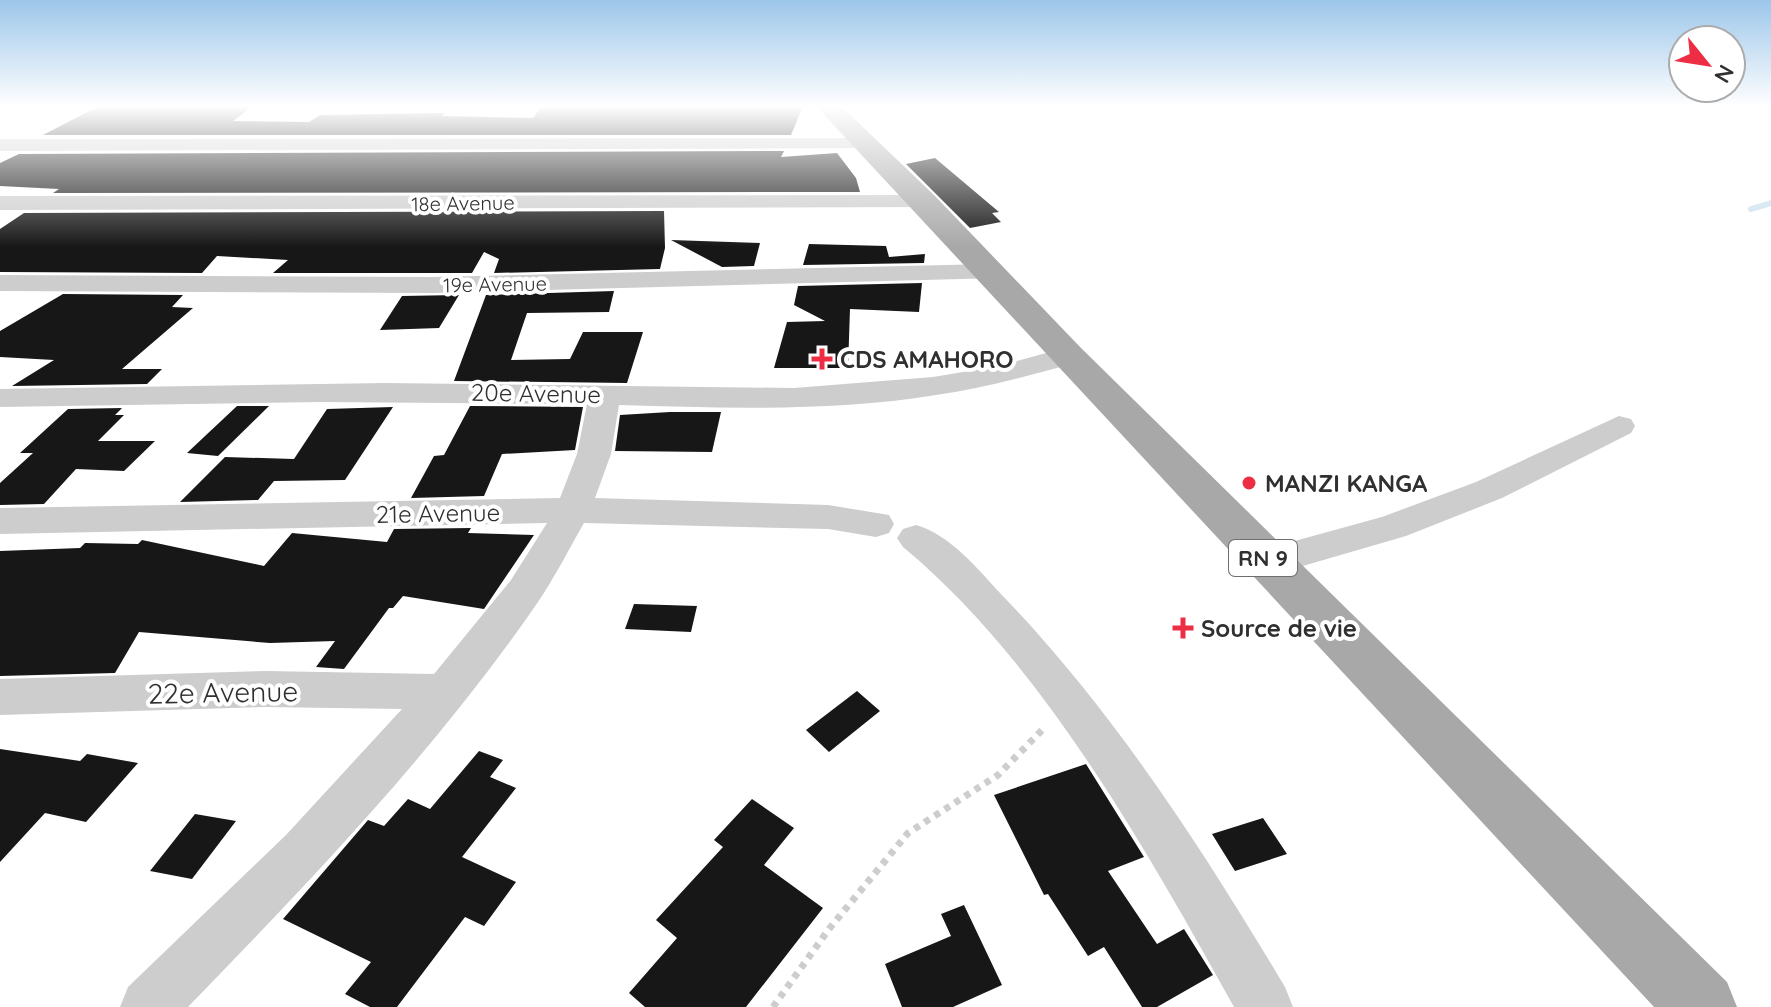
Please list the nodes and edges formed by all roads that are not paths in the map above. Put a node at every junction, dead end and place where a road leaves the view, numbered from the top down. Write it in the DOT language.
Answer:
graph roads {
  1 [pos="877,153"];
  2 [pos="925,202"];
  3 [pos="0,203"];
  4 [pos="990,272"];
  5 [pos="0,283"];
  6 [pos="1068,356"];
  7 [pos="605,394"];
  8 [pos="0,398"];
  9 [pos="1619,426"];
  10 [pos="573,510"];
  11 [pos="0,521"];
  12 [pos="1268,562"];
  13 [pos="445,692"];
  14 [pos="0,697"];
  15 [pos="148,1007"];
  16 [pos="1265,1007"];
  17 [pos="1702,1007"];
  1 -- 2 [label="main road, RN 9"];
  2 -- 3 [label="street, 18e Avenue"];
  2 -- 4 [label="main road, RN 9"];
  4 -- 5 [label="street, 19e Avenue"];
  4 -- 6 [label="main road, RN 9"];
  6 -- 7 [label="street, 20e Avenue"];
  6 -- 12 [label="main road, RN 9"];
  7 -- 8 [label="street, 20e Avenue"];
  7 -- 10 [label="street"];
  9 -- 12 [label="street"];
  10 -- 11 [label="street, 21e Avenue"];
  10 -- 13 [label="street"];
  10 -- 16 [label="street, 21e Avenue"];
  12 -- 17 [label="main road, RN 9"];
  13 -- 14 [label="street, 22e Avenue"];
  13 -- 15 [label="street"];
}
